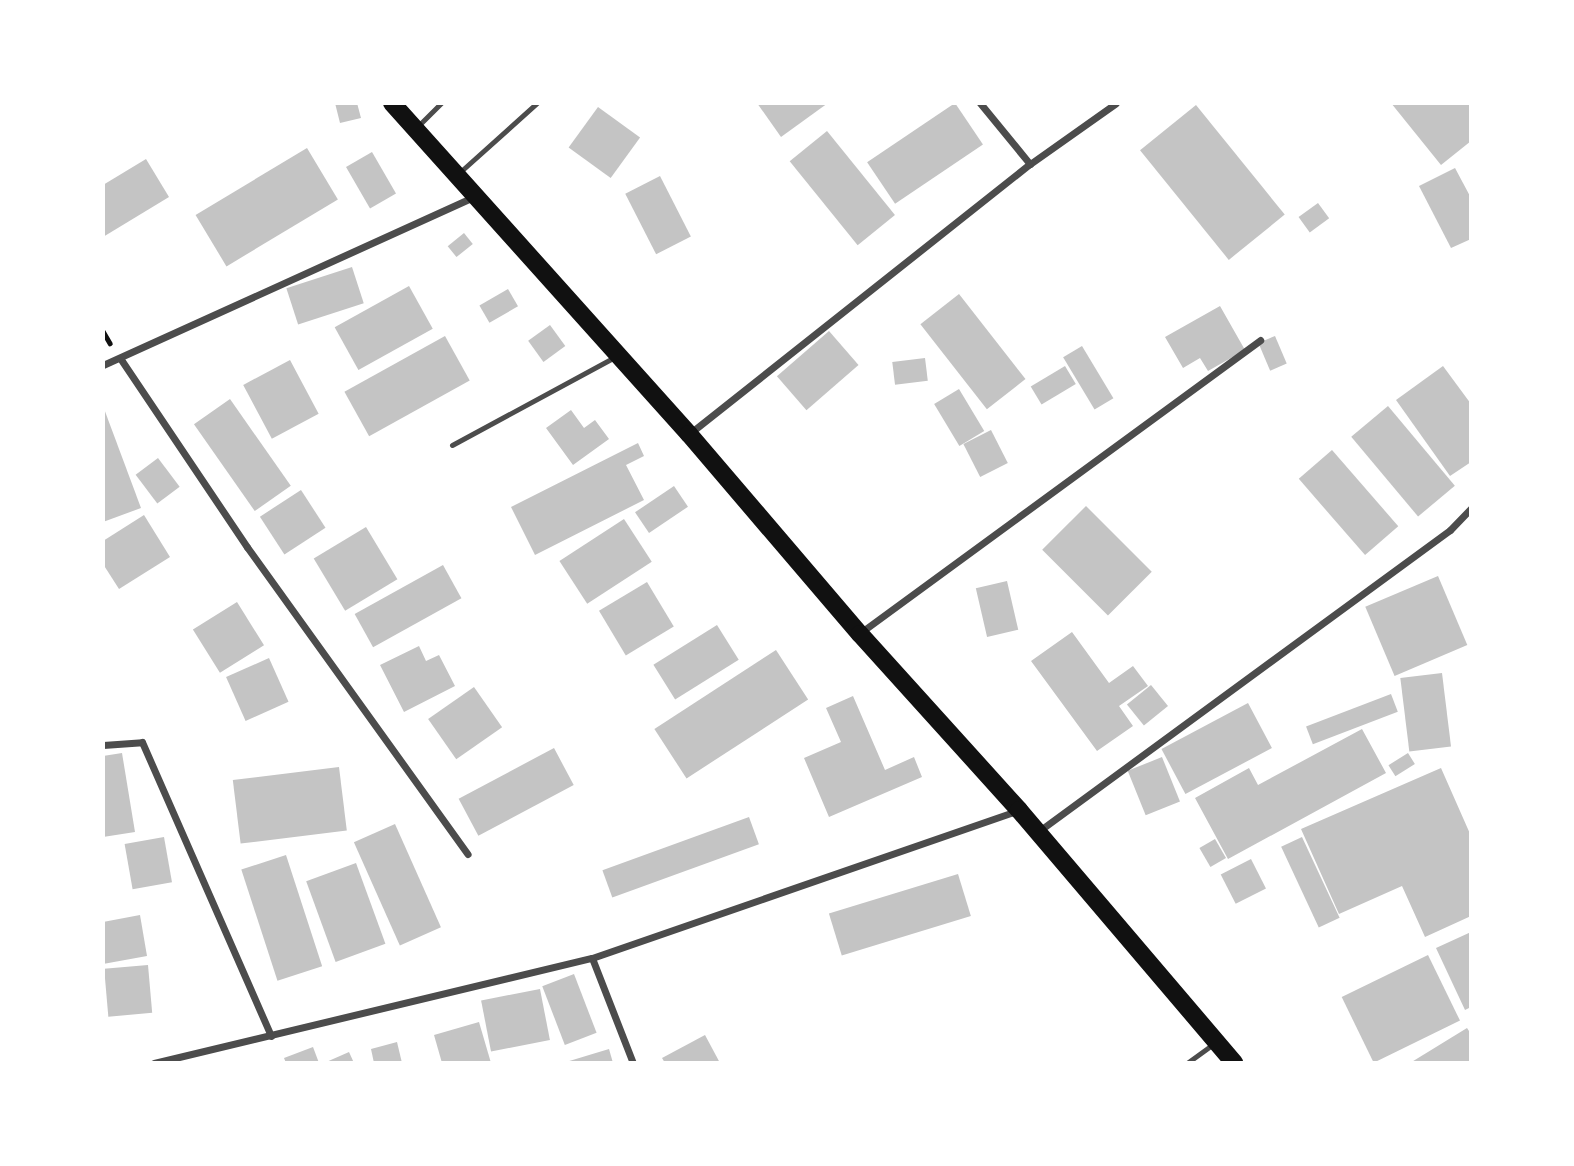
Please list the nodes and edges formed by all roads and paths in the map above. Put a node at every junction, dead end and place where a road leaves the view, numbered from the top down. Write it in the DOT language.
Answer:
graph roads {
  1 [pos="392,103"];
  2 [pos="441,103"];
  3 [pos="537,103"];
  4 [pos="979,103"];
  5 [pos="1116,103"];
  6 [pos="415,130"];
  7 [pos="1030,164"];
  8 [pos="456,177"];
  9 [pos="473,197"];
  10 [pos="1261,340"];
  11 [pos="618,356"];
  12 [pos="120,358"];
  13 [pos="103,365"];
  14 [pos="689,434"];
  15 [pos="452,445"];
  16 [pos="1471,508"];
  17 [pos="860,634"];
  18 [pos="103,745"];
  19 [pos="1020,810"];
  20 [pos="1038,831"];
  21 [pos="468,854"];
  22 [pos="592,958"];
  23 [pos="271,1036"];
  24 [pos="1216,1042"];
  25 [pos="154,1063"];
  26 [pos="633,1063"];
  27 [pos="1187,1063"];
  28 [pos="1234,1063"];
  1 -- 6 [label="main road"];
  2 -- 6 [label="lane"];
  3 -- 8 [label="lane"];
  4 -- 7 [label="street"];
  5 -- 7 [label="street"];
  6 -- 8 [label="main road"];
  7 -- 14 [label="street"];
  8 -- 9 [label="main road"];
  9 -- 11 [label="main road"];
  9 -- 12 [label="street"];
  10 -- 17 [label="street"];
  11 -- 14 [label="main road"];
  11 -- 15 [label="lane"];
  12 -- 13 [label="street"];
  12 -- 21 [label="street"];
  14 -- 17 [label="main road"];
  16 -- 20 [label="street"];
  17 -- 19 [label="main road"];
  18 -- 23 [label="street"];
  19 -- 20 [label="main road"];
  19 -- 22 [label="street"];
  20 -- 24 [label="main road"];
  22 -- 23 [label="street"];
  22 -- 26 [label="street"];
  23 -- 25 [label="street"];
  24 -- 27 [label="lane"];
  24 -- 28 [label="main road"];
}
